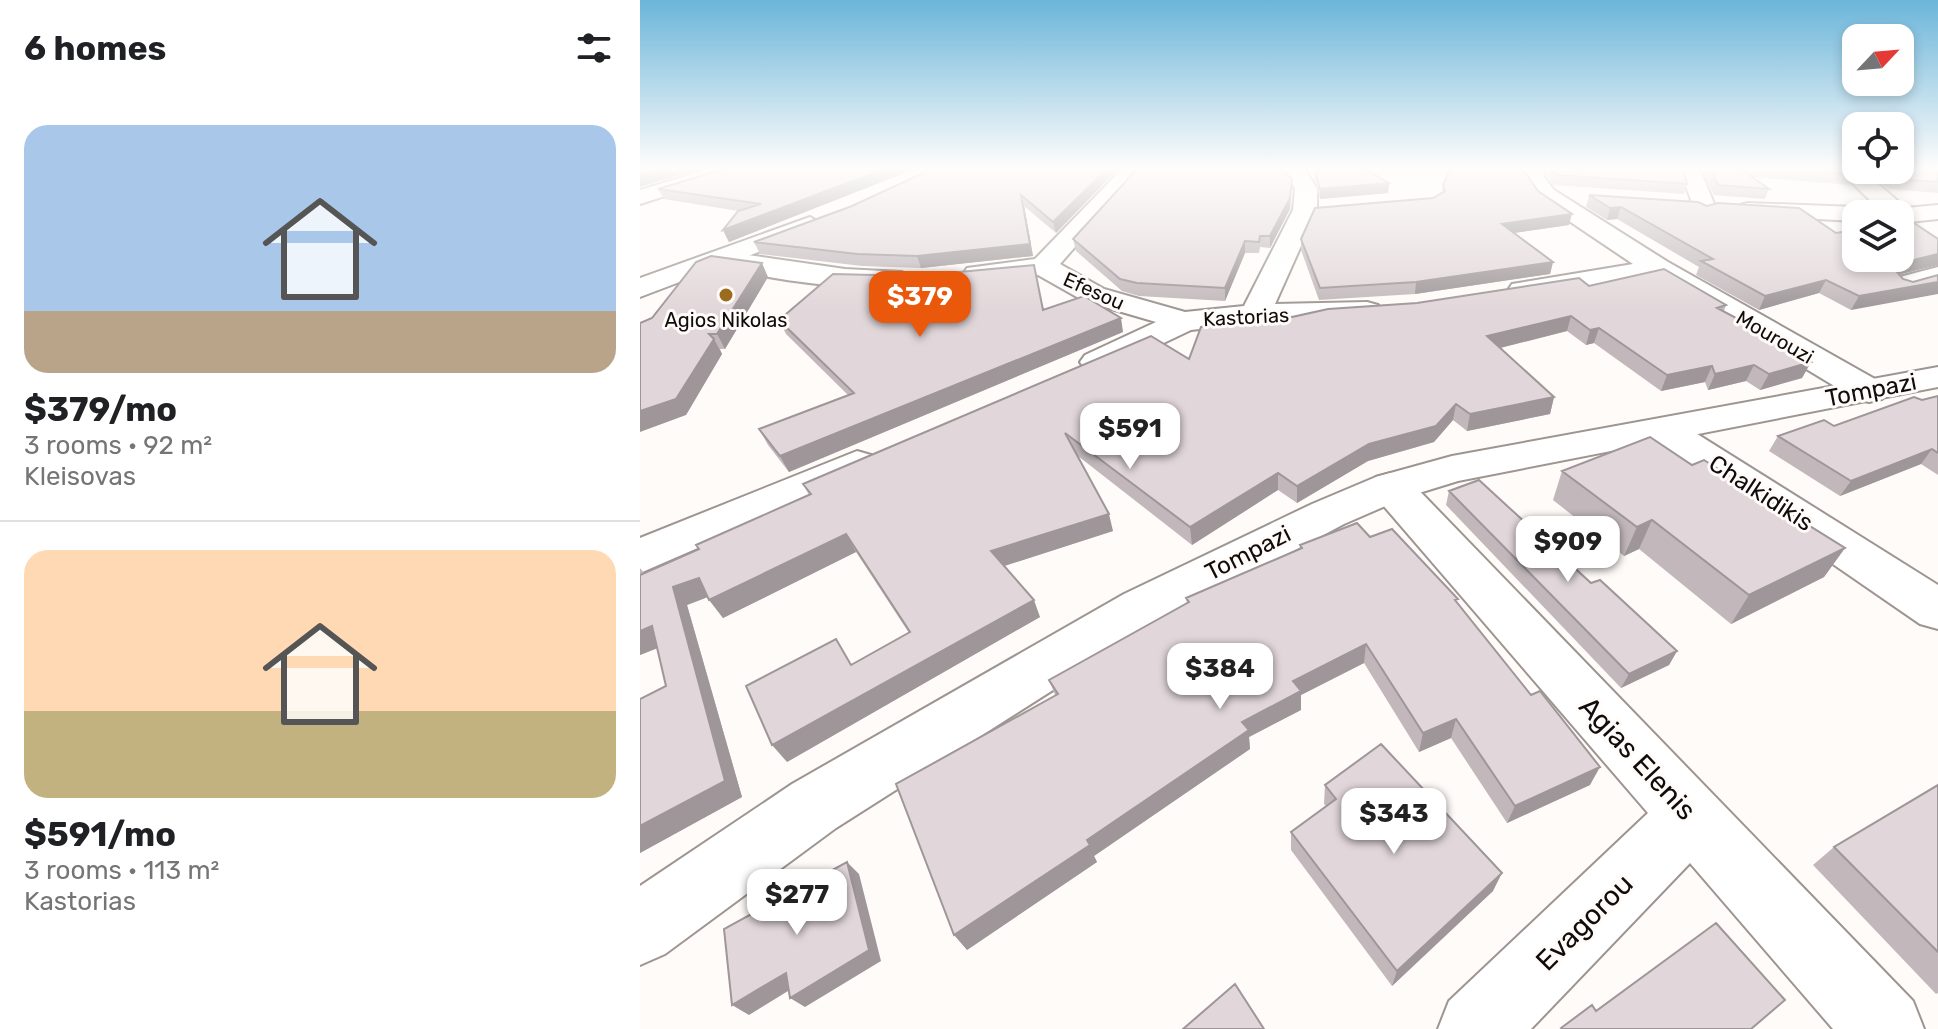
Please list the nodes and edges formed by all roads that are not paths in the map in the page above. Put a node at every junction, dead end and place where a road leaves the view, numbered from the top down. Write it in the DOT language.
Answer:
graph roads {
  1 [pos="830,216"];
  2 [pos="1089,216"];
  3 [pos="1310,216"];
  4 [pos="1578,216"];
  5 [pos="1914,226"];
  6 [pos="1926,236"];
  7 [pos="720,259"];
  8 [pos="1043,266"];
  9 [pos="1658,268"];
  10 [pos="1938,275"];
  11 [pos="1906,284"];
  12 [pos="640,288"];
  13 [pos="1491,295"];
  14 [pos="1401,308"];
  15 [pos="1254,314"];
  16 [pos="1184,321"];
  17 [pos="1069,374"];
  18 [pos="1938,377"];
  19 [pos="1869,391"];
  20 [pos="1664,430"];
  21 [pos="897,447"];
  22 [pos="1391,487"];
  23 [pos="640,556"];
  24 [pos="1938,610"];
  25 [pos="1691,816"];
  26 [pos="640,929"];
  27 [pos="1477,1029"];
  28 [pos="1885,1029"];
  1 -- 7 [label="street"];
  2 -- 8 [label="street, Efesou"];
  3 -- 15 [label="street"];
  4 -- 9 [label="street, Mourouzi"];
  5 -- 6 [label="street"];
  7 -- 8 [label="street"];
  7 -- 12 [label="street"];
  8 -- 16 [label="street, Efesou"];
  9 -- 13 [label="street"];
  9 -- 19 [label="street, Mourouzi"];
  10 -- 11 [label="street"];
  14 -- 15 [label="street, Kastorias"];
  15 -- 16 [label="street, Kastorias"];
  16 -- 17 [label="street, Kastorias"];
  18 -- 19 [label="street, Tompazi"];
  19 -- 20 [label="street, Tompazi"];
  20 -- 22 [label="street, Tompazi"];
  20 -- 24 [label="street, Chalkidikis"];
  21 -- 23 [label="street"];
  22 -- 25 [label="street, Agias Elenis"];
  22 -- 26 [label="street, Tompazi"];
  25 -- 27 [label="street, Evagorou"];
  25 -- 28 [label="street, Agias Elenis"];
}
